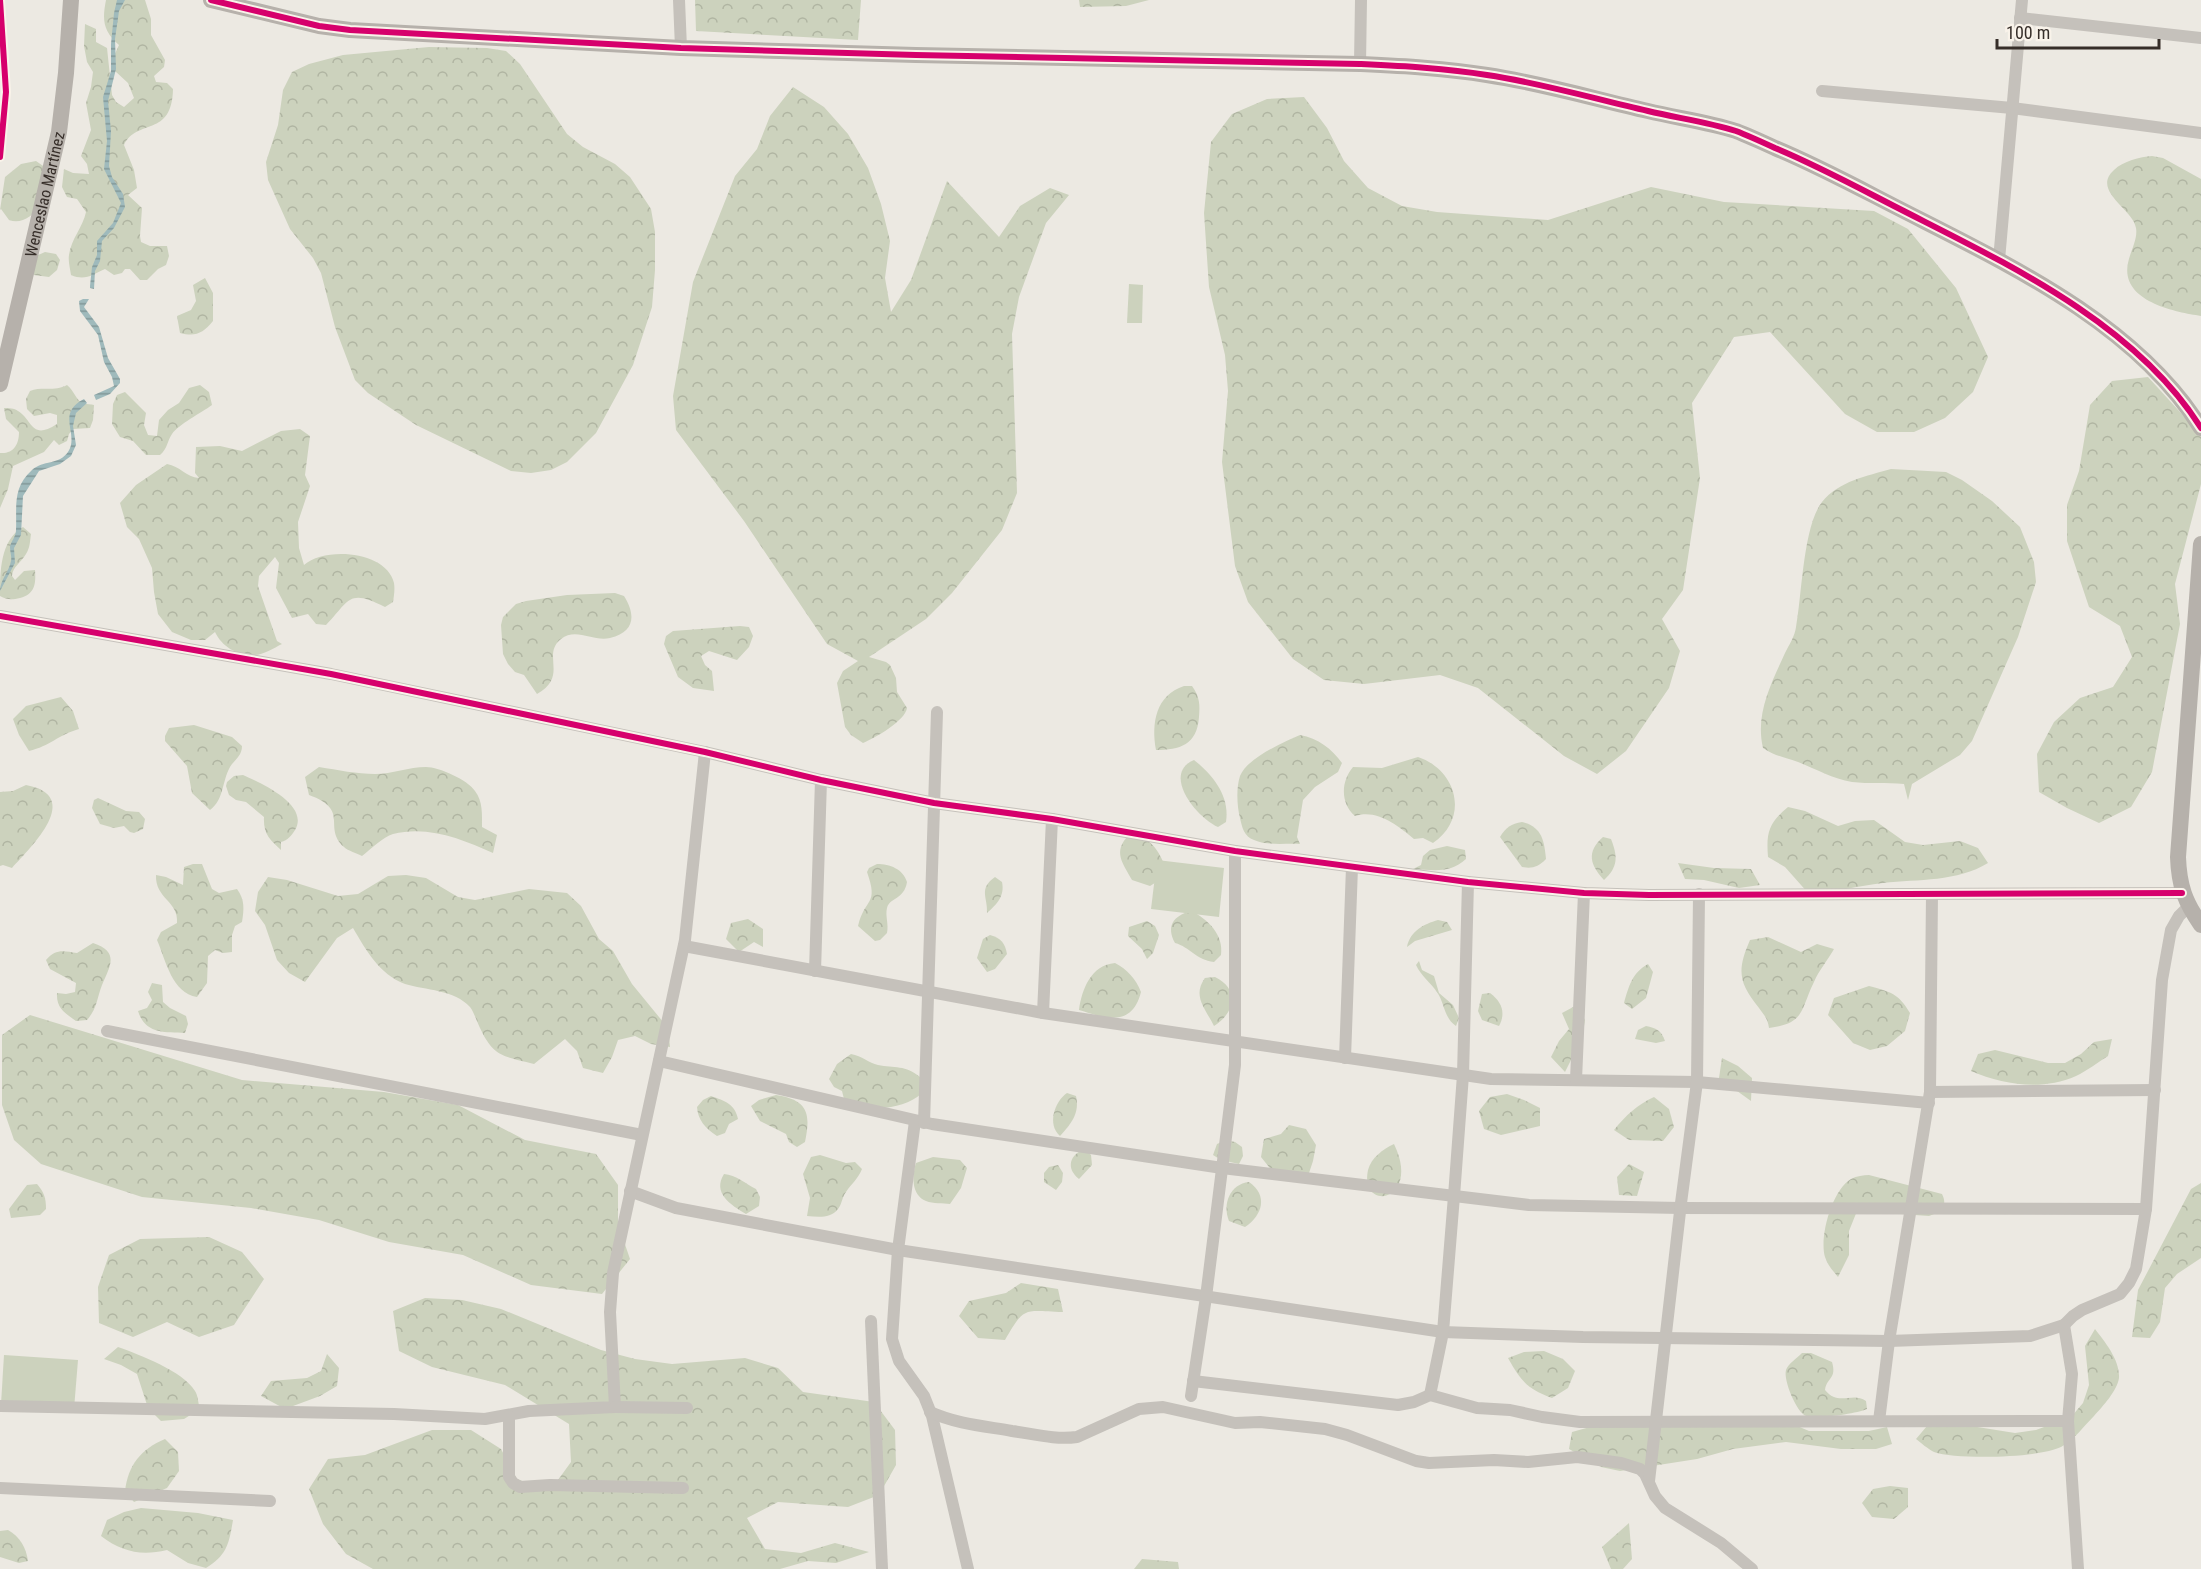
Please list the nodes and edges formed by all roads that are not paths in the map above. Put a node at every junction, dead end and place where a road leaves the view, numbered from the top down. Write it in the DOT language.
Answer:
graph roads {
  1 [pos="81,0"];
  2 [pos="211,0"];
  3 [pos="679,0"];
  4 [pos="1361,0"];
  5 [pos="2022,0"];
  6 [pos="70,7"];
  7 [pos="2020,18"];
  8 [pos="2201,38"];
  9 [pos="681,48"];
  10 [pos="1359,64"];
  11 [pos="1822,91"];
  12 [pos="2012,108"];
  13 [pos="2201,133"];
  14 [pos="1999,260"];
  15 [pos="0,384"];
  16 [pos="2201,428"];
  17 [pos="2201,544"];
  18 [pos="0,616"];
  19 [pos="936,712"];
  20 [pos="705,752"];
  21 [pos="821,780"];
  22 [pos="934,803"];
  23 [pos="1052,819"];
  24 [pos="1235,851"];
  25 [pos="1352,867"];
  26 [pos="1468,882"];
  27 [pos="1584,893"];
  28 [pos="1699,894"];
  29 [pos="1932,894"];
  30 [pos="2186,899"];
  31 [pos="2201,925"];
  32 [pos="684,946"];
  33 [pos="815,971"];
  34 [pos="928,992"];
  35 [pos="1043,1013"];
  36 [pos="106,1031"];
  37 [pos="1236,1042"];
  38 [pos="1345,1058"];
  39 [pos="659,1061"];
  40 [pos="1463,1075"];
  41 [pos="1576,1080"];
  42 [pos="1697,1082"];
  43 [pos="2155,1090"];
  44 [pos="1929,1098"];
  45 [pos="919,1122"];
  46 [pos="642,1135"];
  47 [pos="1222,1168"];
  48 [pos="630,1191"];
  49 [pos="1454,1196"];
  50 [pos="1680,1208"];
  51 [pos="1912,1209"];
  52 [pos="2146,1209"];
  53 [pos="898,1250"];
  54 [pos="1206,1297"];
  55 [pos="872,1321"];
  56 [pos="2064,1325"];
  57 [pos="1443,1332"];
  58 [pos="1666,1338"];
  59 [pos="1889,1341"];
  60 [pos="1193,1381"];
  61 [pos="1191,1395"];
  62 [pos="1430,1395"];
  63 [pos="0,1406"];
  64 [pos="615,1407"];
  65 [pos="687,1408"];
  66 [pos="930,1412"];
  67 [pos="509,1416"];
  68 [pos="1656,1421"];
  69 [pos="1879,1421"];
  70 [pos="2068,1421"];
  71 [pos="1649,1481"];
  72 [pos="0,1488"];
  73 [pos="682,1488"];
  74 [pos="270,1501"];
  75 [pos="882,1569"];
  76 [pos="968,1569"];
  77 [pos="1752,1569"];
  78 [pos="2078,1569"];
  1 -- 6 [label="street"];
  2 -- 9 [label="street"];
  3 -- 9 [label="street"];
  4 -- 10 [label="street"];
  5 -- 7 [label="street"];
  6 -- 15 [label="street, Wenceslao Martínez"];
  7 -- 8 [label="street"];
  7 -- 12 [label="street"];
  9 -- 10 [label="street"];
  10 -- 14 [label="street"];
  11 -- 12 [label="street"];
  12 -- 13 [label="street"];
  12 -- 14 [label="street"];
  14 -- 16 [label="street"];
  17 -- 30 [label="street"];
  18 -- 20 [label="street"];
  19 -- 22 [label="street"];
  20 -- 21 [label="street"];
  20 -- 32 [label="street"];
  21 -- 22 [label="street"];
  21 -- 33 [label="street"];
  22 -- 23 [label="street"];
  22 -- 34 [label="street"];
  23 -- 24 [label="street"];
  23 -- 35 [label="street"];
  24 -- 25 [label="street"];
  24 -- 37 [label="street"];
  25 -- 26 [label="street"];
  25 -- 38 [label="street"];
  26 -- 27 [label="street"];
  26 -- 40 [label="street"];
  27 -- 28 [label="street"];
  27 -- 41 [label="street"];
  28 -- 29 [label="street"];
  28 -- 42 [label="street"];
  29 -- 30 [label="street"];
  29 -- 44 [label="street"];
  30 -- 31 [label="street"];
  30 -- 43 [label="street"];
  32 -- 33 [label="street"];
  32 -- 39 [label="street"];
  33 -- 34 [label="street"];
  34 -- 35 [label="street"];
  34 -- 45 [label="street"];
  35 -- 37 [label="street"];
  36 -- 46 [label="street"];
  37 -- 38 [label="street"];
  37 -- 47 [label="street"];
  38 -- 40 [label="street"];
  39 -- 45 [label="street"];
  39 -- 46 [label="street"];
  40 -- 41 [label="street"];
  40 -- 49 [label="street"];
  41 -- 42 [label="street"];
  42 -- 44 [label="street"];
  42 -- 50 [label="street"];
  43 -- 44 [label="street"];
  43 -- 52 [label="street"];
  44 -- 51 [label="street"];
  45 -- 47 [label="street"];
  45 -- 53 [label="street"];
  46 -- 48 [label="street"];
  47 -- 49 [label="street"];
  47 -- 54 [label="street"];
  48 -- 53 [label="street"];
  48 -- 64 [label="street"];
  49 -- 50 [label="street"];
  49 -- 57 [label="street"];
  50 -- 51 [label="street"];
  50 -- 58 [label="street"];
  51 -- 52 [label="street"];
  51 -- 59 [label="street"];
  52 -- 56 [label="street"];
  53 -- 54 [label="street"];
  53 -- 66 [label="street"];
  54 -- 57 [label="street"];
  54 -- 60 [label="street"];
  55 -- 75 [label="street"];
  56 -- 59 [label="street"];
  56 -- 70 [label="street"];
  57 -- 58 [label="street"];
  57 -- 62 [label="street"];
  58 -- 59 [label="street"];
  58 -- 68 [label="street"];
  59 -- 69 [label="street"];
  60 -- 61 [label="street"];
  60 -- 62 [label="street"];
  62 -- 68 [label="street"];
  63 -- 67 [label="street"];
  64 -- 65 [label="street"];
  64 -- 67 [label="street"];
  66 -- 71 [label="street"];
  66 -- 76 [label="street"];
  67 -- 73 [label="street"];
  68 -- 69 [label="street"];
  68 -- 71 [label="street"];
  69 -- 70 [label="street"];
  70 -- 78 [label="street"];
  71 -- 77 [label="street"];
  72 -- 74 [label="street"];
}
